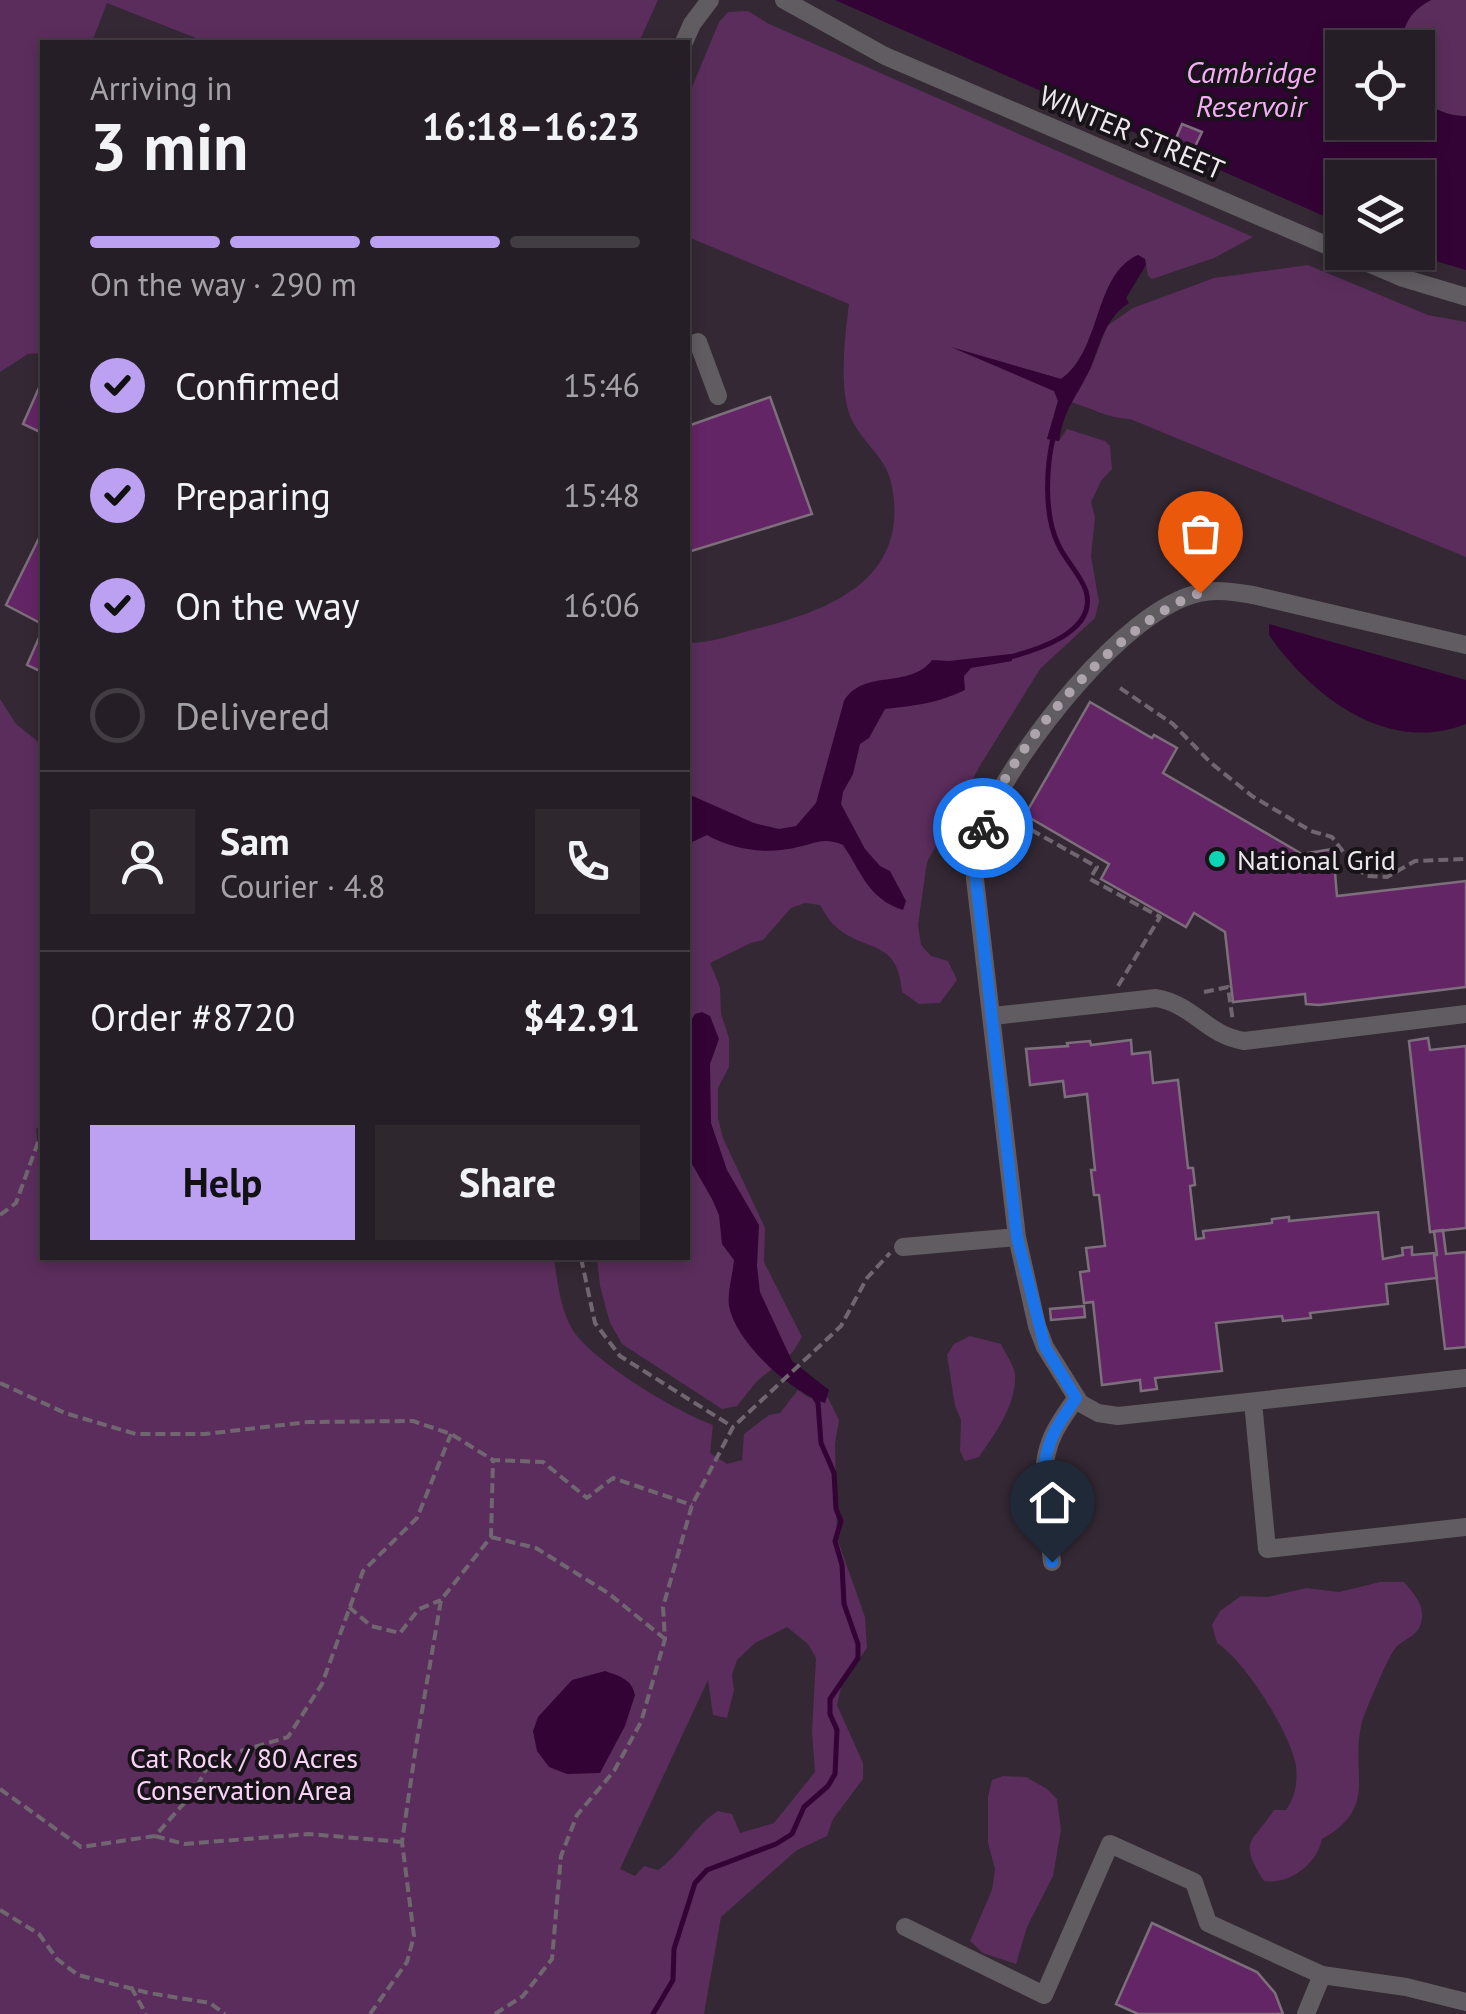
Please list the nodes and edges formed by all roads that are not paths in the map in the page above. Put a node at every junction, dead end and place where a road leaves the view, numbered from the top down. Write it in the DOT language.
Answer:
graph roads {
  1 [pos="710,0"];
  2 [pos="784,0"];
  3 [pos="685,40"];
  4 [pos="1466,298"];
  5 [pos="690,344"];
  6 [pos="718,396"];
  7 [pos="1466,645"];
  8 [pos="1466,1014"];
  9 [pos="993,1016"];
  10 [pos="1017,1237"];
  11 [pos="903,1247"];
  12 [pos="1466,1378"];
  13 [pos="1076,1398"];
  14 [pos="1253,1402"];
  15 [pos="1466,1527"];
  16 [pos="1052,1562"];
  17 [pos="904,1928"];
  18 [pos="1322,1975"];
  19 [pos="1466,2002"];
  20 [pos="1306,2014"];
  1 -- 3 [label="street"];
  2 -- 4 [label="street, WINTER STREET"];
  5 -- 6 [label="street"];
  7 -- 9 [label="street"];
  8 -- 9 [label="street"];
  9 -- 10 [label="street"];
  10 -- 11 [label="street"];
  10 -- 13 [label="street"];
  12 -- 14 [label="street"];
  13 -- 14 [label="street"];
  13 -- 16 [label="street"];
  14 -- 15 [label="street"];
  17 -- 18 [label="street"];
  18 -- 19 [label="street"];
  18 -- 20 [label="street"];
}
